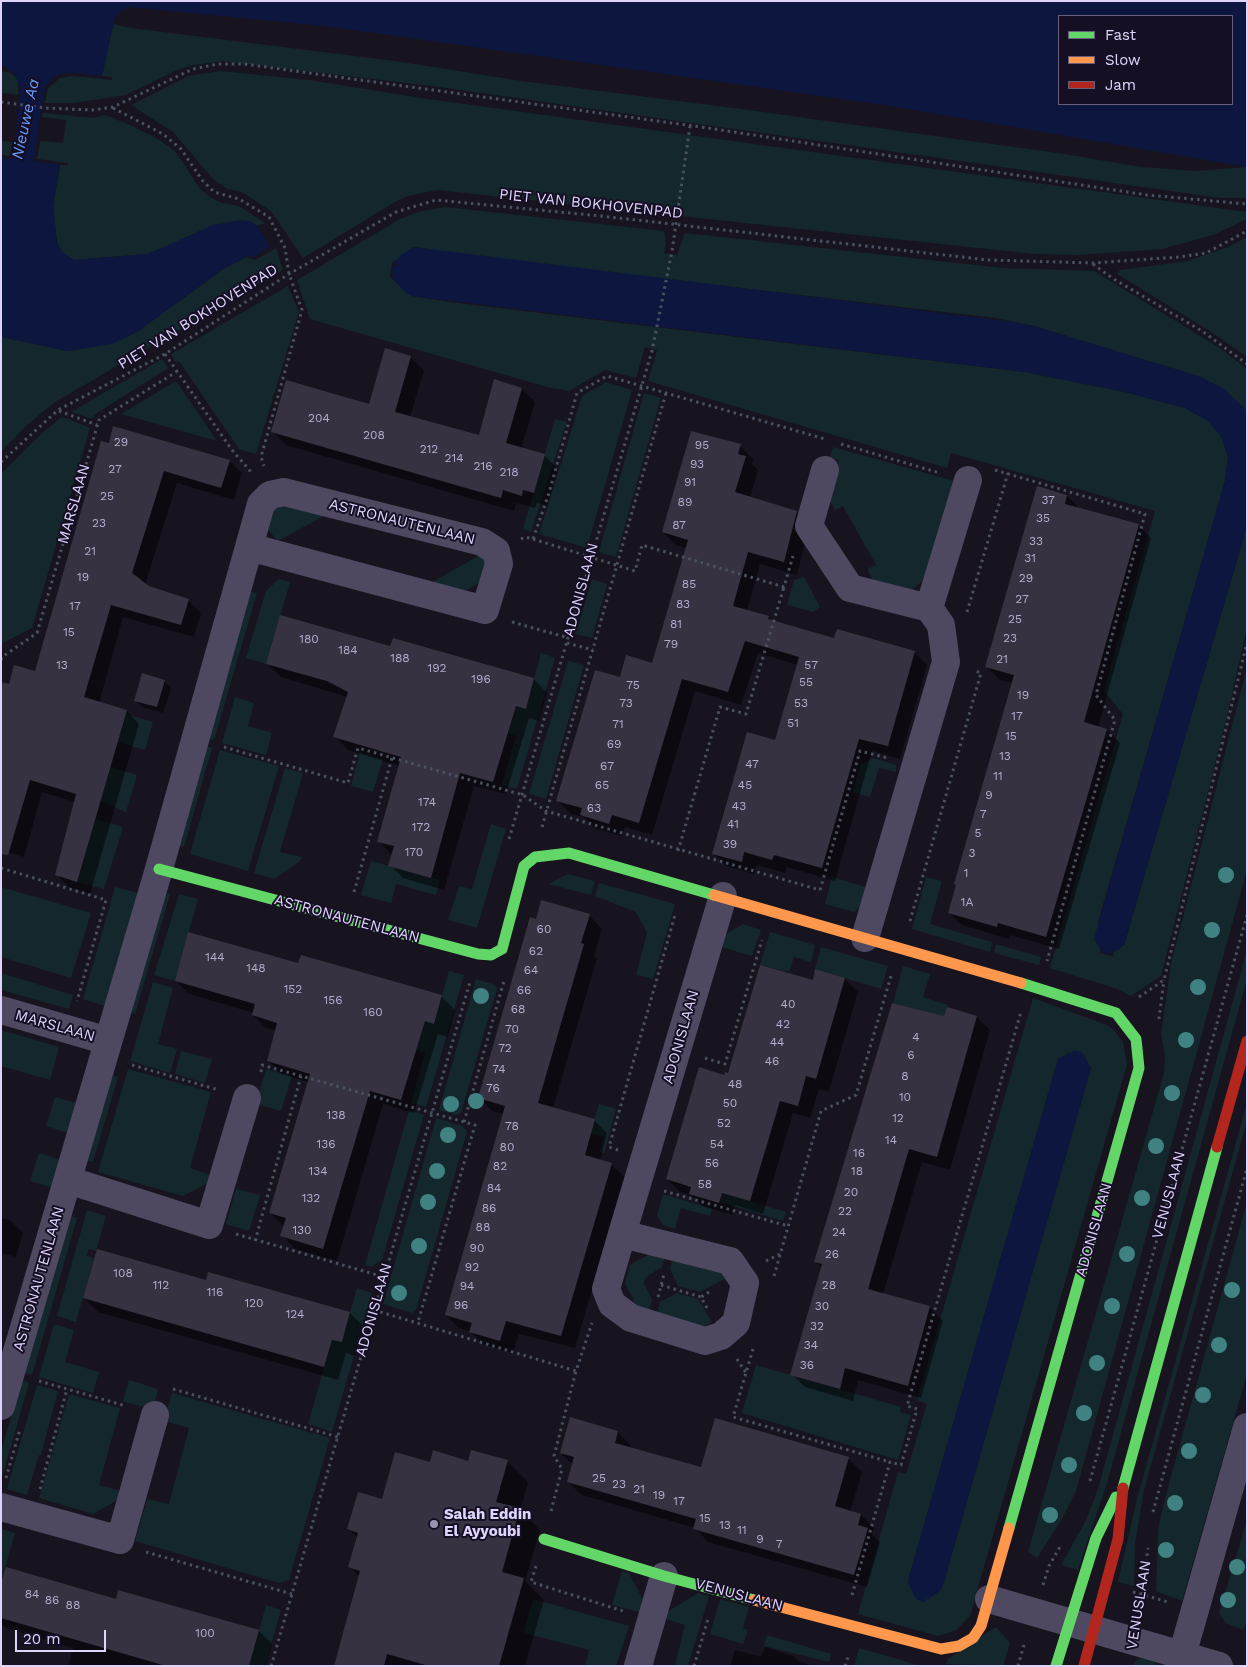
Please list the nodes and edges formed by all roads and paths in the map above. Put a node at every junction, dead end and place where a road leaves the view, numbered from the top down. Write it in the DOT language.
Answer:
graph roads {
  1 [pos="1,102"];
  2 [pos="113,107"];
  3 [pos="690,126"];
  4 [pos="1247,204"];
  5 [pos="676,224"];
  6 [pos="1247,231"];
  7 [pos="1093,264"];
  8 [pos="289,274"];
  9 [pos="165,354"];
  10 [pos="1247,364"];
  11 [pos="176,372"];
  12 [pos="641,386"];
  13 [pos="666,393"];
  14 [pos="58,410"];
  15 [pos="98,426"];
  16 [pos="827,440"];
  17 [pos="837,442"];
  18 [pos="1,462"];
  19 [pos="825,470"];
  20 [pos="1008,473"];
  21 [pos="968,480"];
  22 [pos="270,495"];
  23 [pos="809,526"];
  24 [pos="533,539"];
  25 [pos="249,547"];
  26 [pos="496,551"];
  27 [pos="590,557"];
  28 [pos="618,566"];
  29 [pos="784,587"];
  30 [pos="929,608"];
  31 [pos="485,610"];
  32 [pos="967,615"];
  33 [pos="568,641"];
  34 [pos="1247,643"];
  35 [pos="593,650"];
  36 [pos="1,660"];
  37 [pos="972,669"];
  38 [pos="195,739"];
  39 [pos="392,758"];
  40 [pos="915,765"];
  41 [pos="522,795"];
  42 [pos="546,811"];
  43 [pos="507,845"];
  44 [pos="678,849"];
  45 [pos="534,857"];
  46 [pos="1,868"];
  47 [pos="159,869"];
  48 [pos="670,881"];
  49 [pos="684,885"];
  50 [pos="820,890"];
  51 [pos="722,896"];
  52 [pos="771,910"];
  53 [pos="1247,915"];
  54 [pos="347,919"];
  55 [pos="811,922"];
  56 [pos="865,938"];
  57 [pos="899,948"];
  58 [pos="502,949"];
  59 [pos="478,954"];
  60 [pos="1034,986"];
  61 [pos="1,1010"];
  62 [pos="1116,1013"];
  63 [pos="69,1030"];
  64 [pos="1247,1041"];
  65 [pos="105,1049"];
  66 [pos="677,1050"];
  67 [pos="301,1076"];
  68 [pos="247,1098"];
  69 [pos="431,1113"];
  70 [pos="464,1122"];
  71 [pos="1247,1168"];
  72 [pos="641,1171"];
  73 [pos="68,1180"];
  74 [pos="209,1225"];
  75 [pos="788,1226"];
  76 [pos="622,1234"];
  77 [pos="255,1241"];
  78 [pos="672,1246"];
  79 [pos="384,1277"];
  80 [pos="772,1281"];
  81 [pos="661,1286"];
  82 [pos="701,1297"];
  83 [pos="612,1304"];
  84 [pos="374,1310"];
  85 [pos="418,1322"];
  86 [pos="650,1324"];
  87 [pos="754,1346"];
  88 [pos="11,1373"];
  89 [pos="67,1389"];
  90 [pos="1,1406"];
  91 [pos="155,1415"];
  92 [pos="1247,1427"];
  93 [pos="338,1437"];
  94 [pos="890,1462"];
  95 [pos="1092,1474"];
  96 [pos="1124,1480"];
  97 [pos="1,1507"];
  98 [pos="32,1516"];
  99 [pos="1151,1522"];
  100 [pos="544,1539"];
  101 [pos="120,1540"];
  102 [pos="1149,1540"];
  103 [pos="664,1576"];
  104 [pos="716,1589"];
  105 [pos="292,1594"];
  106 [pos="989,1599"];
  107 [pos="844,1622"];
  108 [pos="1082,1625"];
  109 [pos="1137,1642"];
  110 [pos="1180,1660"];
  111 [pos="271,1666"];
  112 [pos="638,1666"];
  113 [pos="694,1666"];
  114 [pos="1056,1666"];
  115 [pos="1084,1666"];
  116 [pos="1219,1666"];
  1 -- 2 [label="path"];
  2 -- 3 [label="path"];
  2 -- 8 [label="path"];
  3 -- 4 [label="path"];
  3 -- 5 [label="path, ADONISLAAN"];
  5 -- 7 [label="path, PIET VAN BOKHOVENPAD"];
  5 -- 8 [label="path, PIET VAN BOKHOVENPAD"];
  5 -- 12 [label="path, ADONISLAAN"];
  6 -- 7 [label="path, PIET VAN BOKHOVENPAD"];
  7 -- 10 [label="path"];
  8 -- 9 [label="path, PIET VAN BOKHOVENPAD"];
  8 -- 22 [label="path"];
  9 -- 11 [label="path"];
  9 -- 14 [label="path, PIET VAN BOKHOVENPAD"];
  11 -- 15 [label="path"];
  11 -- 22 [label="path"];
  12 -- 13 [label="path"];
  12 -- 24 [label="path"];
  12 -- 27 [label="path, ADONISLAAN"];
  13 -- 16 [label="path"];
  13 -- 28 [label="path"];
  14 -- 15 [label="path"];
  14 -- 18 [label="path, PIET VAN BOKHOVENPAD"];
  15 -- 36 [label="path, MARSLAAN"];
  17 -- 21 [label="path"];
  19 -- 23 [label="street"];
  20 -- 21 [label="path"];
  20 -- 32 [label="path"];
  20 -- 60 [label="path"];
  21 -- 30 [label="street"];
  22 -- 25 [label="street, ASTRONAUTENLAAN"];
  22 -- 26 [label="street, ASTRONAUTENLAAN"];
  23 -- 29 [label="path"];
  23 -- 30 [label="street"];
  24 -- 26 [label="path"];
  24 -- 27 [label="path"];
  25 -- 31 [label="street"];
  25 -- 38 [label="street, ASTRONAUTENLAAN"];
  26 -- 31 [label="street"];
  27 -- 28 [label="path"];
  27 -- 33 [label="path, ADONISLAAN"];
  28 -- 29 [label="path"];
  28 -- 35 [label="path"];
  29 -- 44 [label="path"];
  30 -- 40 [label="street"];
  31 -- 33 [label="path"];
  33 -- 35 [label="path"];
  33 -- 41 [label="path, ADONISLAAN"];
  34 -- 62 [label="path"];
  35 -- 42 [label="path"];
  37 -- 57 [label="path"];
  38 -- 39 [label="path"];
  38 -- 47 [label="street, ASTRONAUTENLAAN"];
  39 -- 41 [label="path"];
  39 -- 54 [label="path"];
  40 -- 50 [label="path"];
  40 -- 56 [label="street"];
  41 -- 42 [label="path"];
  41 -- 43 [label="path, ADONISLAAN"];
  42 -- 44 [label="path"];
  42 -- 45 [label="path"];
  44 -- 48 [label="path"];
  44 -- 50 [label="path"];
  45 -- 48 [label="street"];
  45 -- 58 [label="street"];
  46 -- 63 [label="path"];
  47 -- 54 [label="street, ASTRONAUTENLAAN"];
  47 -- 65 [label="street, ASTRONAUTENLAAN"];
  48 -- 49 [label="street"];
  49 -- 51 [label="street"];
  49 -- 72 [label="path"];
  50 -- 55 [label="path"];
  51 -- 52 [label="street"];
  51 -- 66 [label="street, ADONISLAAN"];
  52 -- 55 [label="street"];
  52 -- 66 [label="path"];
  53 -- 95 [label="path, VENUSLAAN"];
  54 -- 59 [label="street, ASTRONAUTENLAAN"];
  55 -- 56 [label="street"];
  56 -- 57 [label="street"];
  57 -- 60 [label="street"];
  57 -- 75 [label="path"];
  58 -- 59 [label="street"];
  58 -- 70 [label="path"];
  59 -- 69 [label="path, ADONISLAAN"];
  60 -- 62 [label="street"];
  60 -- 94 [label="path"];
  61 -- 63 [label="street, MARSLAAN"];
  62 -- 106 [label="street, ADONISLAAN"];
  63 -- 65 [label="street, MARSLAAN"];
  64 -- 96 [label="street"];
  65 -- 68 [label="path"];
  65 -- 73 [label="street, ASTRONAUTENLAAN"];
  66 -- 72 [label="street, ADONISLAAN"];
  67 -- 68 [label="path"];
  67 -- 69 [label="path"];
  67 -- 77 [label="path"];
  68 -- 74 [label="street"];
  69 -- 70 [label="path"];
  69 -- 79 [label="path, ADONISLAAN"];
  70 -- 85 [label="path"];
  71 -- 99 [label="path"];
  72 -- 75 [label="path"];
  72 -- 76 [label="street, ADONISLAAN"];
  73 -- 74 [label="street"];
  73 -- 88 [label="street, ASTRONAUTENLAAN"];
  74 -- 77 [label="path"];
  75 -- 80 [label="path"];
  76 -- 78 [label="street"];
  76 -- 83 [label="street, ADONISLAAN"];
  77 -- 79 [label="path"];
  78 -- 81 [label="path"];
  78 -- 86 [label="street"];
  79 -- 84 [label="path, ADONISLAAN"];
  81 -- 82 [label="path"];
  81 -- 86 [label="path"];
  83 -- 85 [label="path"];
  83 -- 86 [label="street"];
  84 -- 85 [label="path"];
  84 -- 93 [label="path, ADONISLAAN"];
  87 -- 94 [label="path"];
  88 -- 89 [label="path"];
  88 -- 90 [label="street, ASTRONAUTENLAAN"];
  89 -- 91 [label="path"];
  89 -- 98 [label="path"];
  91 -- 93 [label="path"];
  91 -- 101 [label="street"];
  92 -- 110 [label="street"];
  93 -- 105 [label="path, ADONISLAAN"];
  94 -- 107 [label="path"];
  96 -- 108 [label="street"];
  96 -- 108 [label="street"];
  97 -- 98 [label="street"];
  98 -- 101 [label="street"];
  100 -- 103 [label="street, VENUSLAAN"];
  101 -- 105 [label="path"];
  102 -- 109 [label="path, VENUSLAAN"];
  103 -- 104 [label="street, VENUSLAAN"];
  103 -- 112 [label="street"];
  104 -- 107 [label="street, VENUSLAAN"];
  104 -- 113 [label="path"];
  105 -- 111 [label="path, ADONISLAAN"];
  106 -- 107 [label="street, VENUSLAAN"];
  106 -- 108 [label="street"];
  108 -- 109 [label="street"];
  108 -- 114 [label="street"];
  108 -- 115 [label="street"];
  109 -- 110 [label="street"];
  110 -- 116 [label="street"];
}
